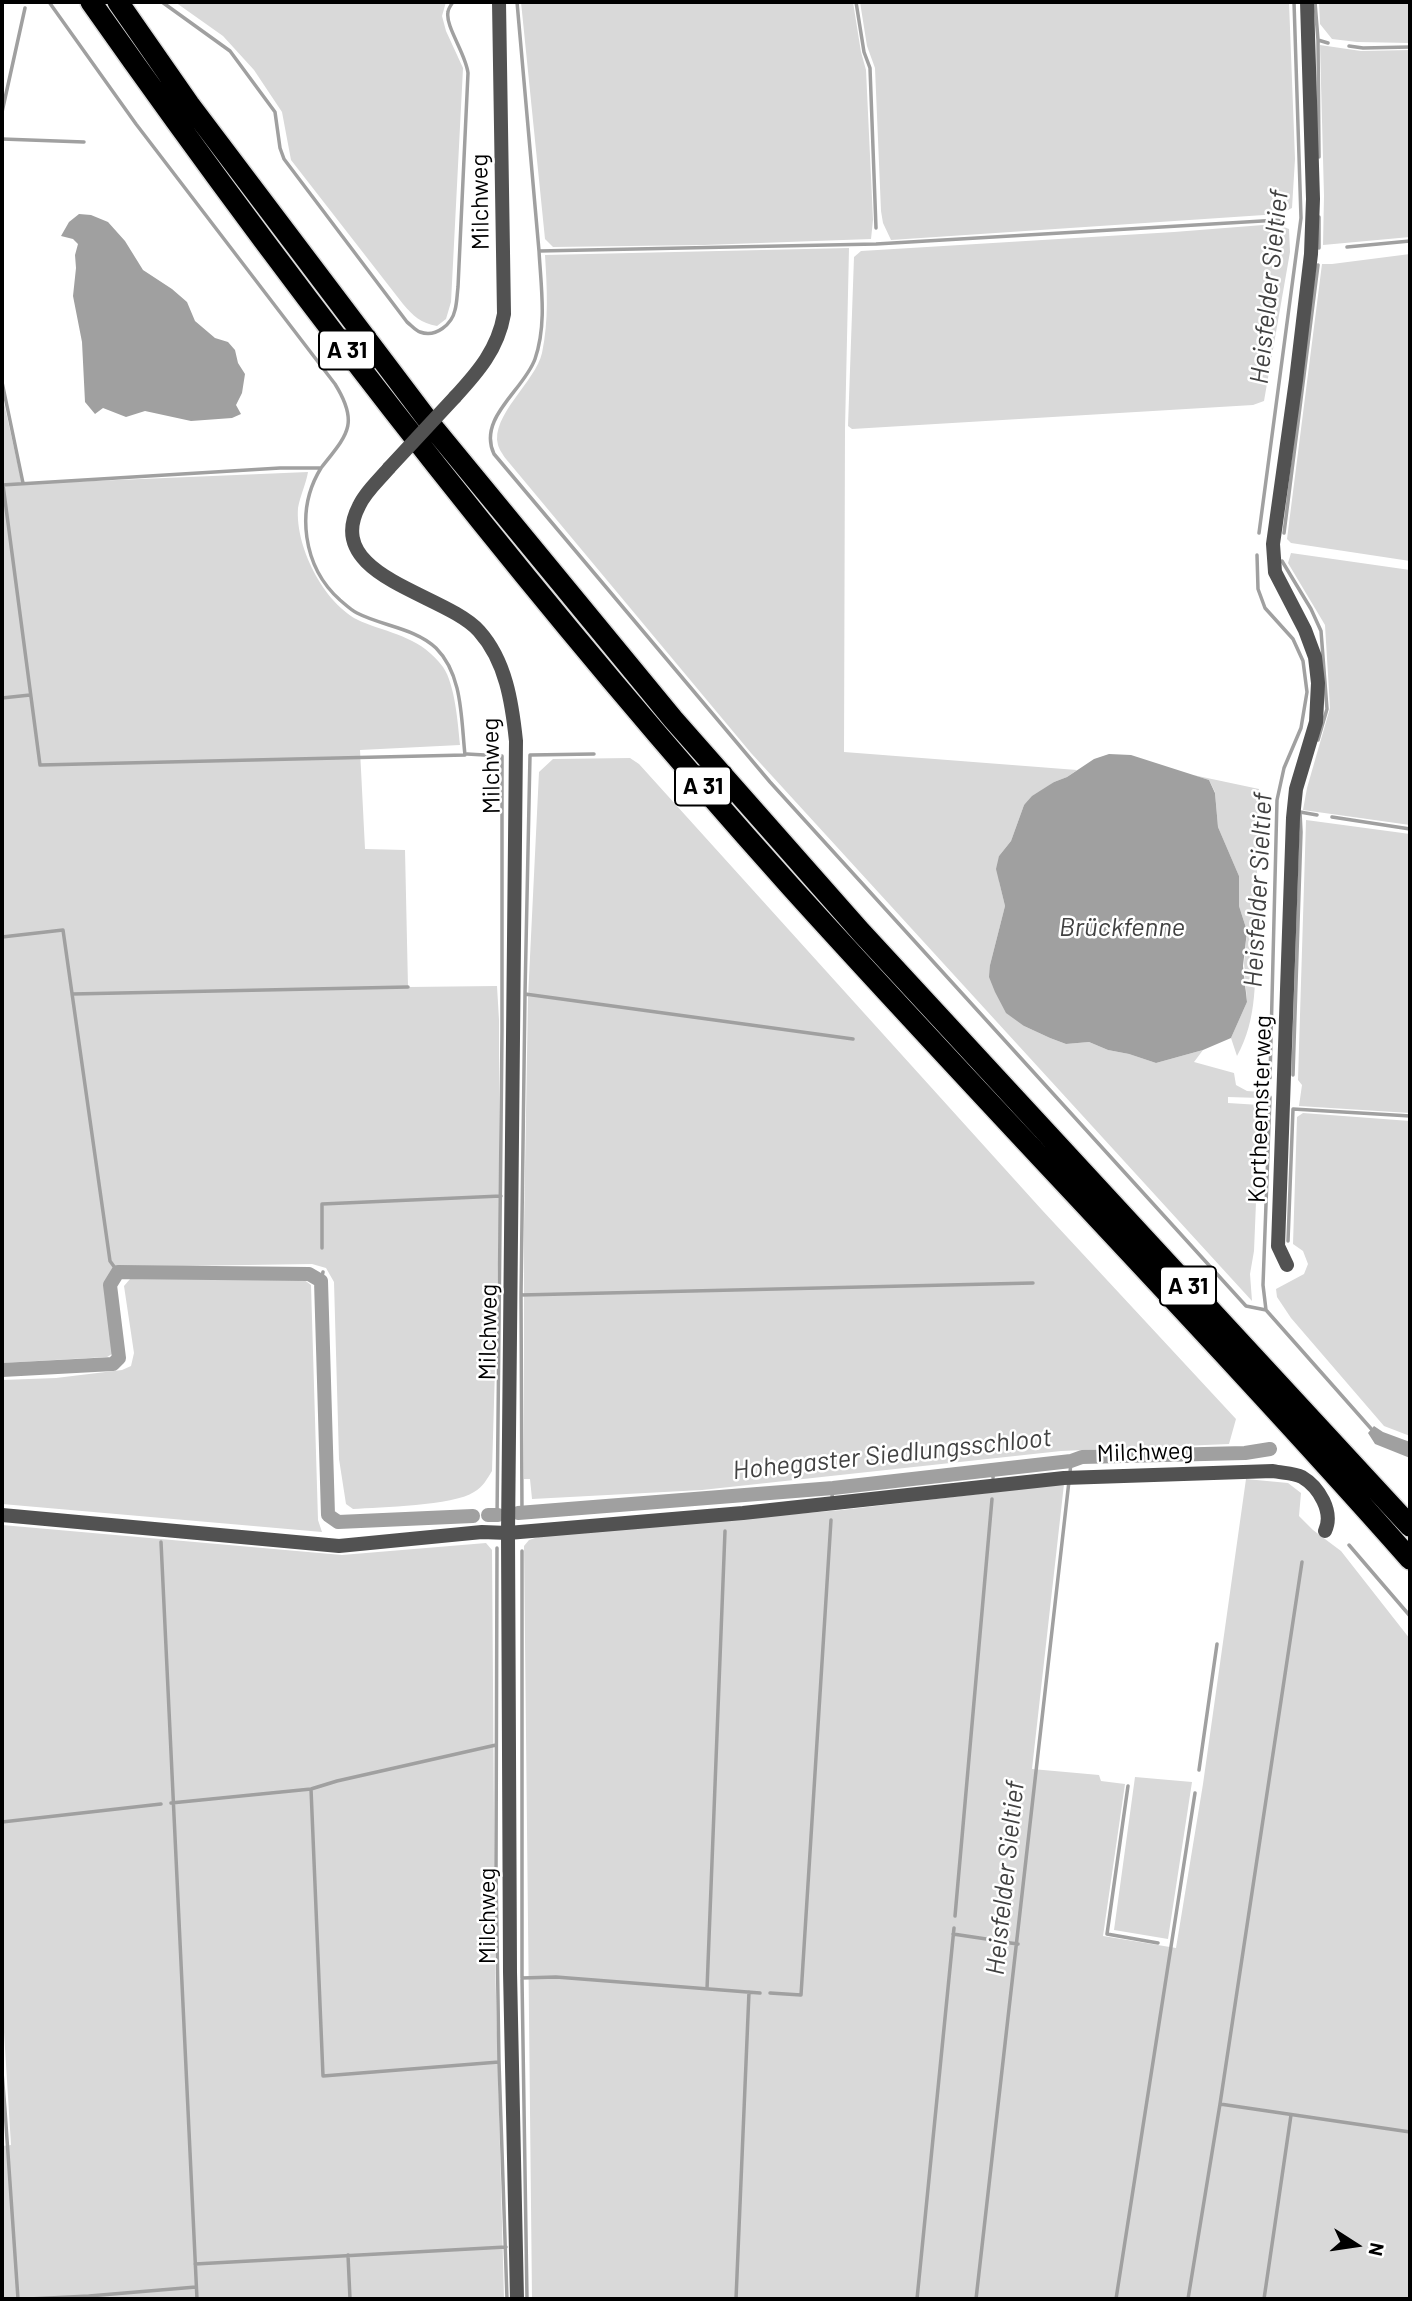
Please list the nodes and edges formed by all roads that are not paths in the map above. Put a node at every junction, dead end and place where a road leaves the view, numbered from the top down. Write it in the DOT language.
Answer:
graph roads {
  1 [pos="91,2"];
  2 [pos="118,2"];
  3 [pos="499,2"];
  4 [pos="1307,2"];
  5 [pos="1287,1265"];
  6 [pos="2,1515"];
  7 [pos="1410,1527"];
  8 [pos="1325,1531"];
  9 [pos="508,1533"];
  10 [pos="1410,1559"];
  11 [pos="517,2299"];
  1 -- 10 [label="highway, A 31"];
  2 -- 7 [label="highway, A 31"];
  3 -- 9 [label="street, Milchweg, bridge"];
  4 -- 5 [label="street, Kortheemsterweg"];
  6 -- 9 [label="street"];
  8 -- 9 [label="street, Milchweg"];
  9 -- 11 [label="street, Milchweg"];
}
